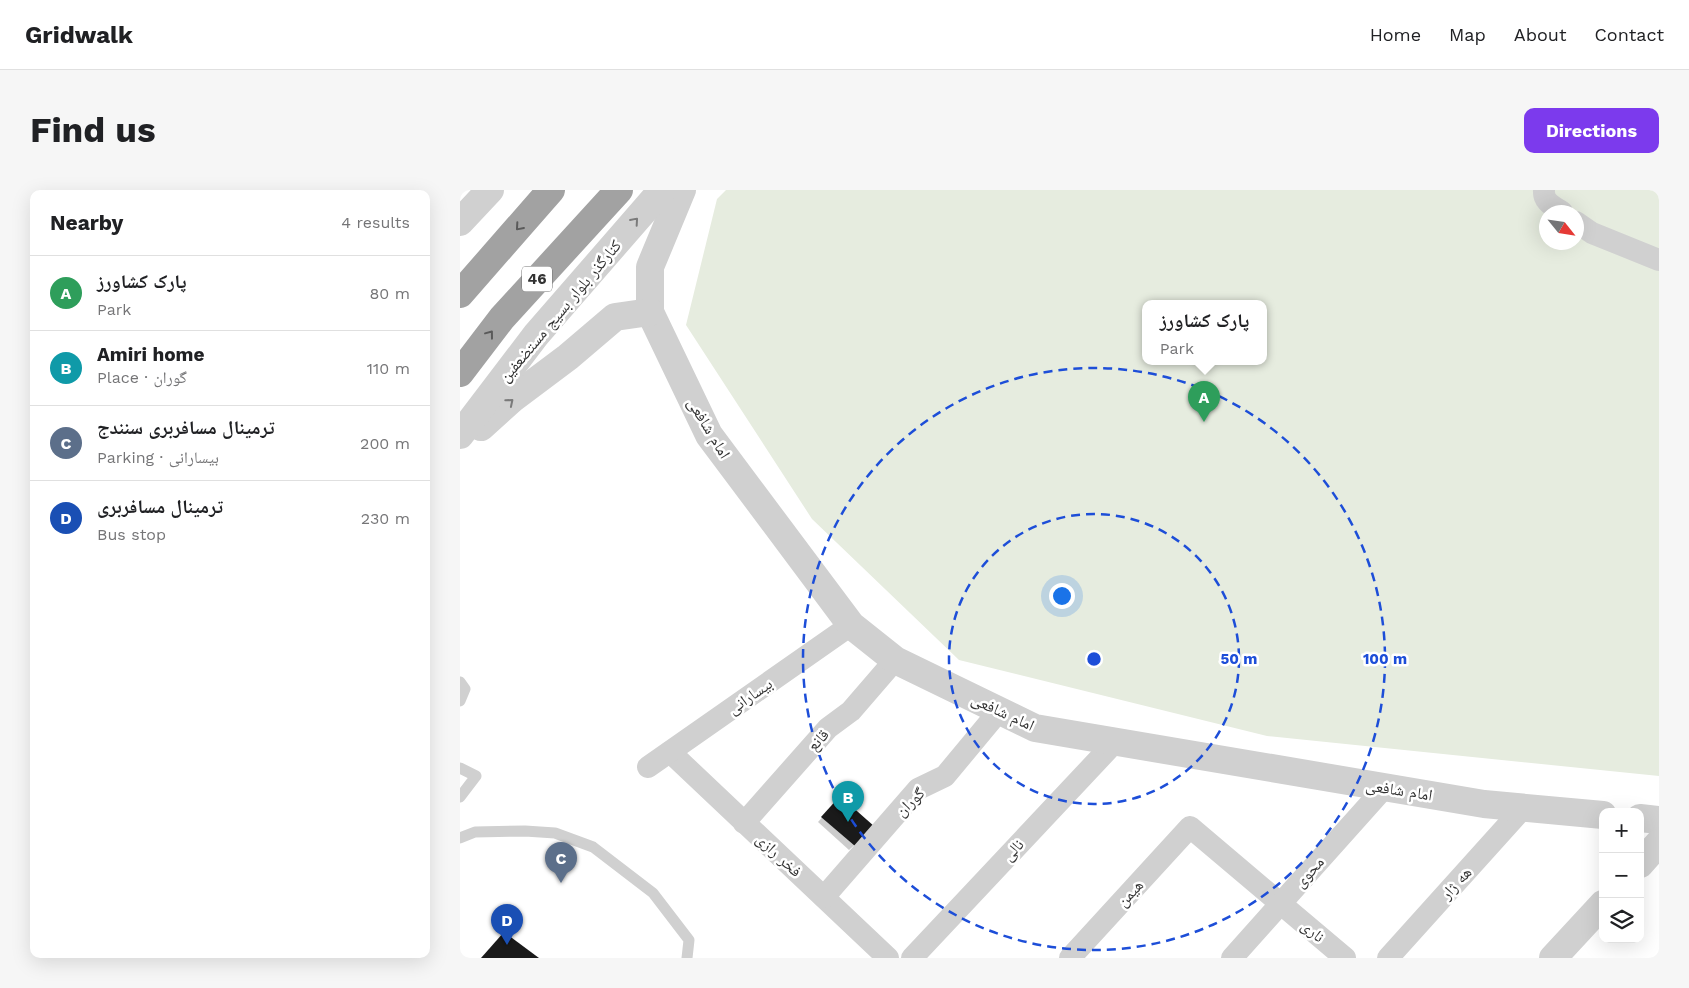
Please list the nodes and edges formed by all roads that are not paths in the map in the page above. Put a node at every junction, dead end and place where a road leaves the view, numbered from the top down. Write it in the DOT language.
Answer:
graph roads {
  1 [pos="490,190"];
  2 [pos="551,190"];
  3 [pos="619,190"];
  4 [pos="662,190"];
  5 [pos="682,190"];
  6 [pos="1544,190"];
  7 [pos="1551,205"];
  8 [pos="460,222"];
  9 [pos="1584,228"];
  10 [pos="1659,260"];
  11 [pos="460,294"];
  12 [pos="650,312"];
  13 [pos="460,373"];
  14 [pos="460,434"];
  15 [pos="460,446"];
  16 [pos="851,625"];
  17 [pos="896,660"];
  18 [pos="460,682"];
  19 [pos="460,701"];
  20 [pos="999,711"];
  21 [pos="1115,742"];
  22 [pos="670,752"];
  23 [pos="648,767"];
  24 [pos="460,768"];
  25 [pos="1385,787"];
  26 [pos="460,797"];
  27 [pos="1524,807"];
  28 [pos="1599,814"];
  29 [pos="1644,818"];
  30 [pos="1659,820"];
  31 [pos="744,823"];
  32 [pos="1190,827"];
  33 [pos="460,838"];
  34 [pos="1659,843"];
  35 [pos="1644,860"];
  36 [pos="824,897"];
  37 [pos="1281,903"];
  38 [pos="1599,908"];
  39 [pos="687,958"];
  40 [pos="888,958"];
  41 [pos="912,958"];
  42 [pos="1070,958"];
  43 [pos="1232,958"];
  44 [pos="1345,958"];
  45 [pos="1388,958"];
  46 [pos="1553,958"];
  1 -- 8 [label="street"];
  2 -- 11 [label="highway, one-way"];
  13 -- 3 [label="highway, 46, one-way"];
  14 -- 4 [label="street, کنارگذر بلوار بسیج مستضعفین, one-way"];
  5 -- 12 [label="street"];
  6 -- 7 [label="street"];
  9 -- 10 [label="street"];
  15 -- 12 [label="street, one-way"];
  12 -- 16 [label="street, امام شافعی"];
  16 -- 17 [label="street, امام شافعی"];
  16 -- 22 [label="street, بیسارانی"];
  17 -- 20 [label="street, امام شافعی"];
  17 -- 31 [label="street, قانع"];
  18 -- 19 [label="lane"];
  20 -- 21 [label="street, امام شافعی"];
  20 -- 36 [label="street, گوران"];
  21 -- 25 [label="street, امام شافعی"];
  21 -- 41 [label="street, نالی"];
  22 -- 23 [label="street, بیسارانی"];
  22 -- 31 [label="street, فخر رازی"];
  24 -- 26 [label="lane"];
  25 -- 27 [label="street, امام شافعی"];
  25 -- 37 [label="street, محوی"];
  27 -- 28 [label="street, امام شافعی"];
  27 -- 45 [label="street, هه ژار"];
  29 -- 30 [label="street"];
  31 -- 36 [label="street, فخر رازی"];
  32 -- 37 [label="street, ناری"];
  32 -- 42 [label="street, هیمن"];
  33 -- 39 [label="lane"];
  34 -- 35 [label="street"];
  36 -- 40 [label="street, فخر رازی"];
  37 -- 43 [label="street, محوی"];
  37 -- 44 [label="street, ناری"];
  38 -- 46 [label="street"];
}
